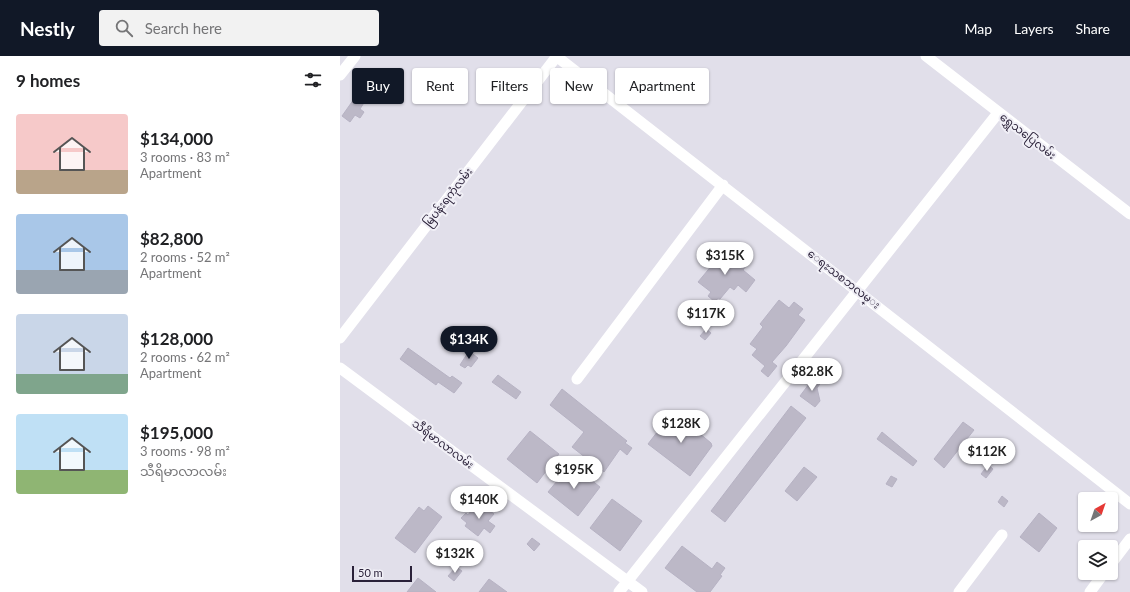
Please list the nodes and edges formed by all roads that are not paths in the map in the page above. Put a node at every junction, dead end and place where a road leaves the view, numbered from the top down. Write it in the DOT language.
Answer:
graph roads {
  1 [pos="355,56"];
  2 [pos="557,56"];
  3 [pos="926,56"];
  4 [pos="340,76"];
  5 [pos="998,112"];
  6 [pos="722,185"];
  7 [pos="1130,214"];
  8 [pos="858,290"];
  9 [pos="340,338"];
  10 [pos="340,368"];
  11 [pos="577,379"];
  12 [pos="1130,504"];
  13 [pos="1002,535"];
  14 [pos="1130,539"];
  15 [pos="1118,555"];
  16 [pos="627,580"];
  17 [pos="1099,580"];
  18 [pos="619,592"];
  19 [pos="642,592"];
  20 [pos="959,592"];
  21 [pos="1090,592"];
  1 -- 4 [label="street"];
  2 -- 6 [label="street, ေရႊသစၥာလမ္း"];
  2 -- 9 [label="street, မြပန်းရကုံလမ်း"];
  3 -- 5 [label="street, ရွှေသပြေလမ်း"];
  5 -- 7 [label="street, ရွှေသပြေလမ်း"];
  5 -- 8 [label="street"];
  6 -- 8 [label="street, ေရႊသစၥာလမ္း"];
  6 -- 11 [label="street"];
  8 -- 12 [label="street, ေရႊသစၥာလမ္း"];
  8 -- 16 [label="street"];
  10 -- 16 [label="street, သီရိမာလာလမ်း"];
  13 -- 20 [label="street"];
  14 -- 15 [label="street"];
  16 -- 18 [label="street"];
  16 -- 19 [label="street, သီရိမာလာလမ်း"];
  17 -- 21 [label="street"];
}
